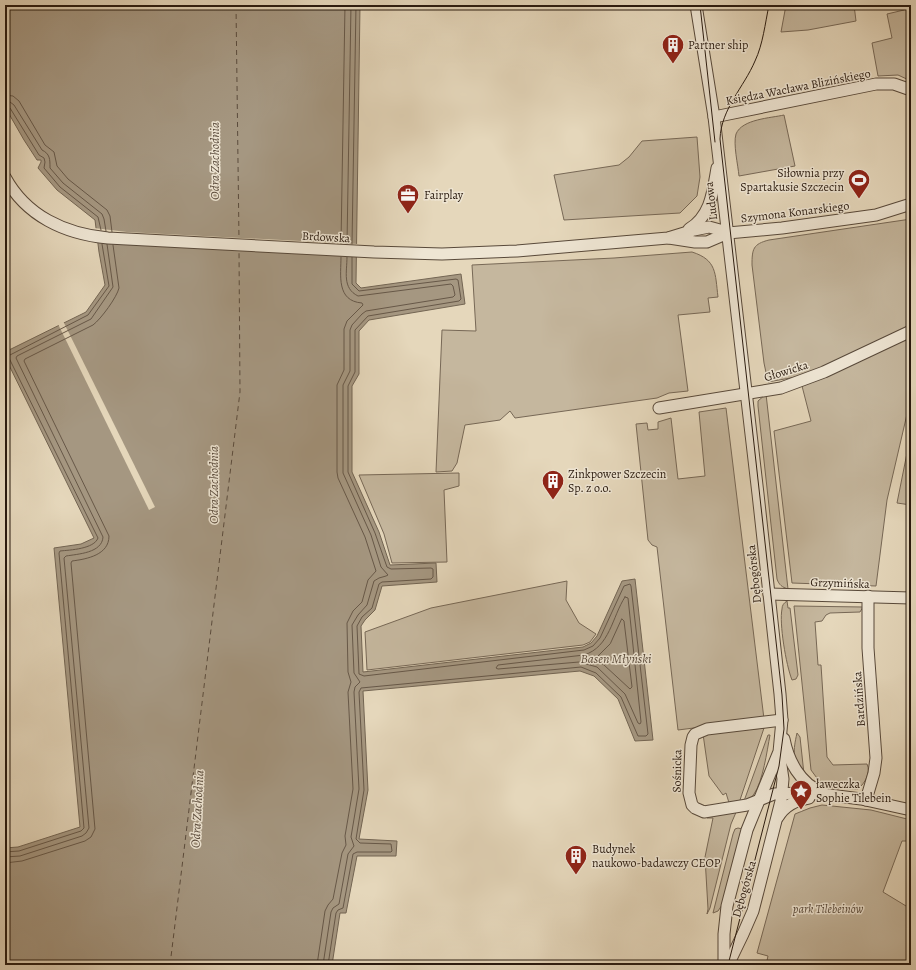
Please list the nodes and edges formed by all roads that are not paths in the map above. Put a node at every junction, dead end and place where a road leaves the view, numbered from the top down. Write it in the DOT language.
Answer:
graph roads {
  1 [pos="696,5"];
  2 [pos="911,90"];
  3 [pos="714,117"];
  4 [pos="719,153"];
  5 [pos="5,177"];
  6 [pos="911,204"];
  7 [pos="728,233"];
  8 [pos="681,234"];
  9 [pos="668,238"];
  10 [pos="911,331"];
  11 [pos="747,394"];
  12 [pos="659,408"];
  13 [pos="769,594"];
  14 [pos="868,596"];
  15 [pos="911,598"];
  16 [pos="782,720"];
  17 [pos="777,756"];
  18 [pos="781,794"];
  19 [pos="846,797"];
  20 [pos="800,800"];
  21 [pos="866,800"];
  22 [pos="758,801"];
  23 [pos="911,810"];
  24 [pos="775,823"];
  25 [pos="724,965"];
  26 [pos="728,965"];
  1 -- 3 [label="street, Ludowa"];
  2 -- 3 [label="street, Księdza Wacława Blizińskiego"];
  3 -- 4 [label="street, Ludowa"];
  4 -- 7 [label="street, Ludowa"];
  4 -- 8 [label="street, Brdowska"];
  5 -- 9 [label="street, Brdowska"];
  6 -- 7 [label="street, Szymona Konarskiego"];
  7 -- 8 [label="street, Brdowska"];
  7 -- 9 [label="street, Brdowska"];
  7 -- 11 [label="street, Ludowa"];
  8 -- 9 [label="street, Brdowska"];
  10 -- 11 [label="street, Głowicka"];
  11 -- 12 [label="street, Głowicka"];
  11 -- 13 [label="street, Dębogórska"];
  13 -- 14 [label="street, Grzymińska"];
  13 -- 16 [label="street, Dębogórska"];
  14 -- 15 [label="street, Grzymińska"];
  14 -- 21 [label="street, Bardzińska"];
  16 -- 17 [label="street, Dębogórska"];
  16 -- 19 [label="street"];
  16 -- 22 [label="street, Sośnicka"];
  17 -- 18 [label="street, Dębogórska"];
  17 -- 22 [label="street, Dębogórska"];
  18 -- 19 [label="street"];
  18 -- 20 [label="street"];
  18 -- 22 [label="street"];
  18 -- 24 [label="street, Dębogórska"];
  19 -- 20 [label="street"];
  19 -- 21 [label="street"];
  20 -- 24 [label="street"];
  21 -- 23 [label="street"];
  22 -- 25 [label="street, Dębogórska"];
  24 -- 26 [label="street, Dębogórska"];
}
